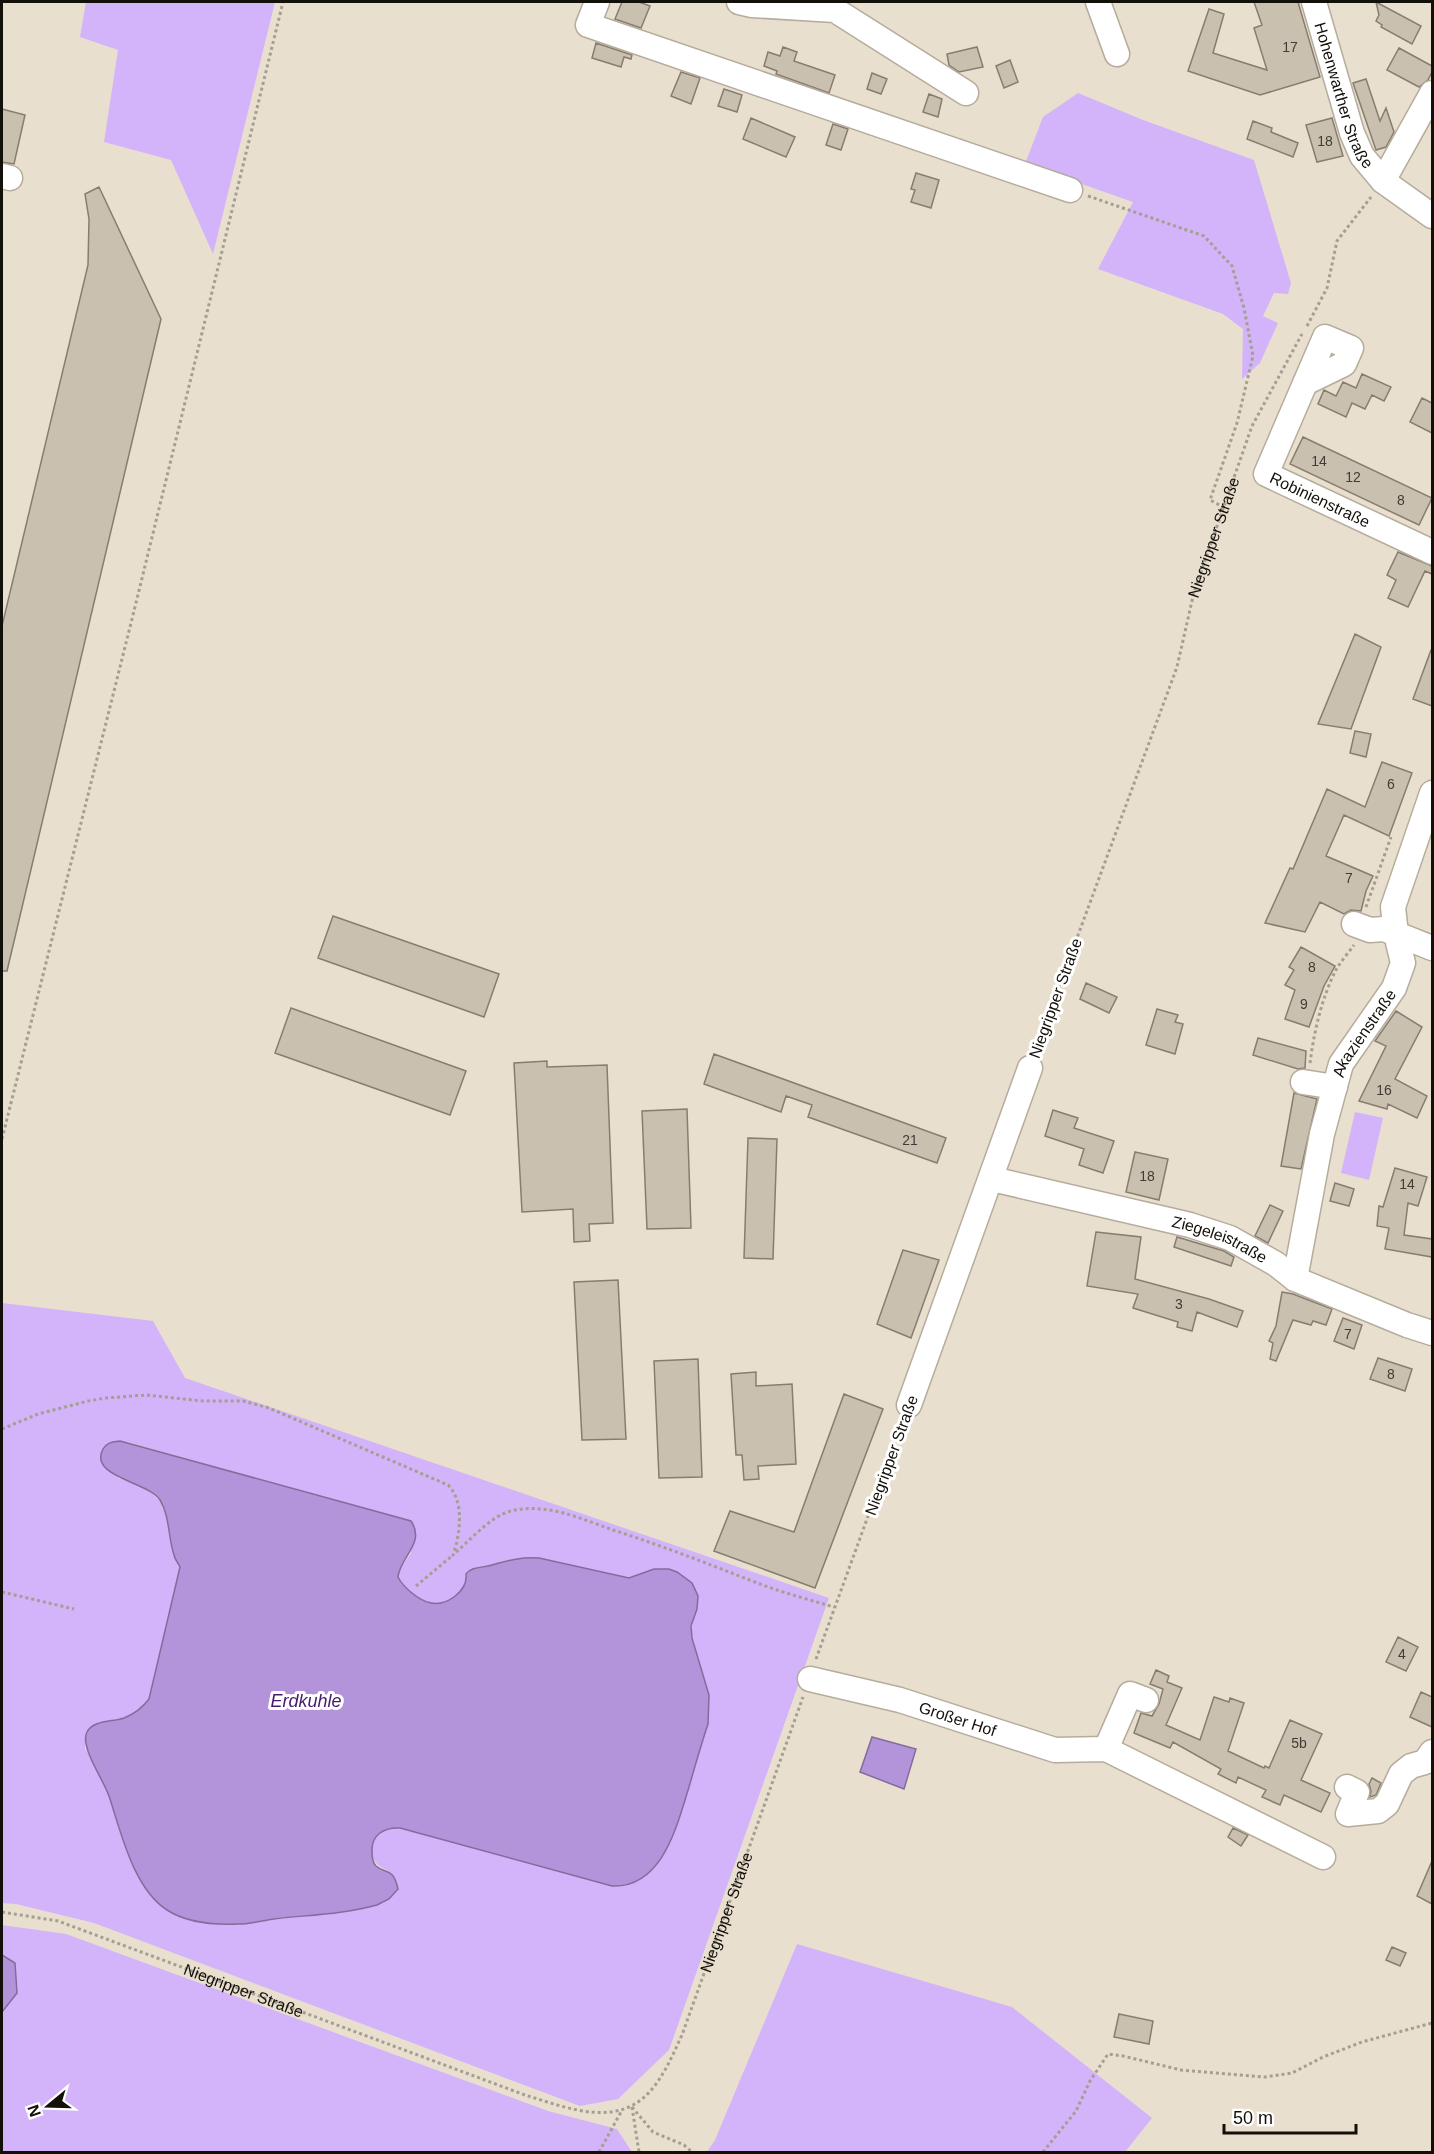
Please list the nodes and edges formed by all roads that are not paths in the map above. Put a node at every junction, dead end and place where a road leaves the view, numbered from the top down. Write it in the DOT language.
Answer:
graph roads {
  1 [pos="597,2"];
  2 [pos="739,2"];
  3 [pos="1098,2"];
  4 [pos="1314,2"];
  5 [pos="1117,54"];
  6 [pos="966,93"];
  7 [pos="1432,93"];
  8 [pos="1383,182"];
  9 [pos="1070,190"];
  10 [pos="1432,216"];
  11 [pos="1305,383"];
  12 [pos="1432,552"];
  13 [pos="1432,793"];
  14 [pos="1357,925"];
  15 [pos="1396,934"];
  16 [pos="1432,948"];
  17 [pos="1030,1068"];
  18 [pos="1305,1082"];
  19 [pos="1335,1087"];
  20 [pos="992,1179"];
  21 [pos="1295,1280"];
  22 [pos="1432,1333"];
  23 [pos="909,1405"];
  24 [pos="810,1678"];
  25 [pos="1146,1700"];
  26 [pos="1106,1749"];
  27 [pos="1432,1752"];
  28 [pos="1347,1787"];
  29 [pos="1323,1857"];
  1 -- 9 [label="street"];
  2 -- 6 [label="street"];
  3 -- 5 [label="street"];
  4 -- 8 [label="street, Hohenwarther Straße"];
  7 -- 8 [label="street"];
  8 -- 10 [label="street, Hohenwarther Straße"];
  11 -- 12 [label="street, Robinienstraße"];
  13 -- 15 [label="street, Akazienstraße"];
  14 -- 15 [label="street"];
  15 -- 16 [label="street"];
  15 -- 19 [label="street, Akazienstraße"];
  17 -- 20 [label="street, Niegripper Straße"];
  18 -- 19 [label="street"];
  19 -- 21 [label="street, Akazienstraße"];
  20 -- 21 [label="street, Ziegeleistraße"];
  20 -- 23 [label="street, Niegripper Straße"];
  21 -- 22 [label="street, Ziegeleistraße"];
  24 -- 26 [label="street, Großer Hof"];
  25 -- 26 [label="street"];
  26 -- 29 [label="street, Großer Hof"];
  27 -- 28 [label="street"];
}
